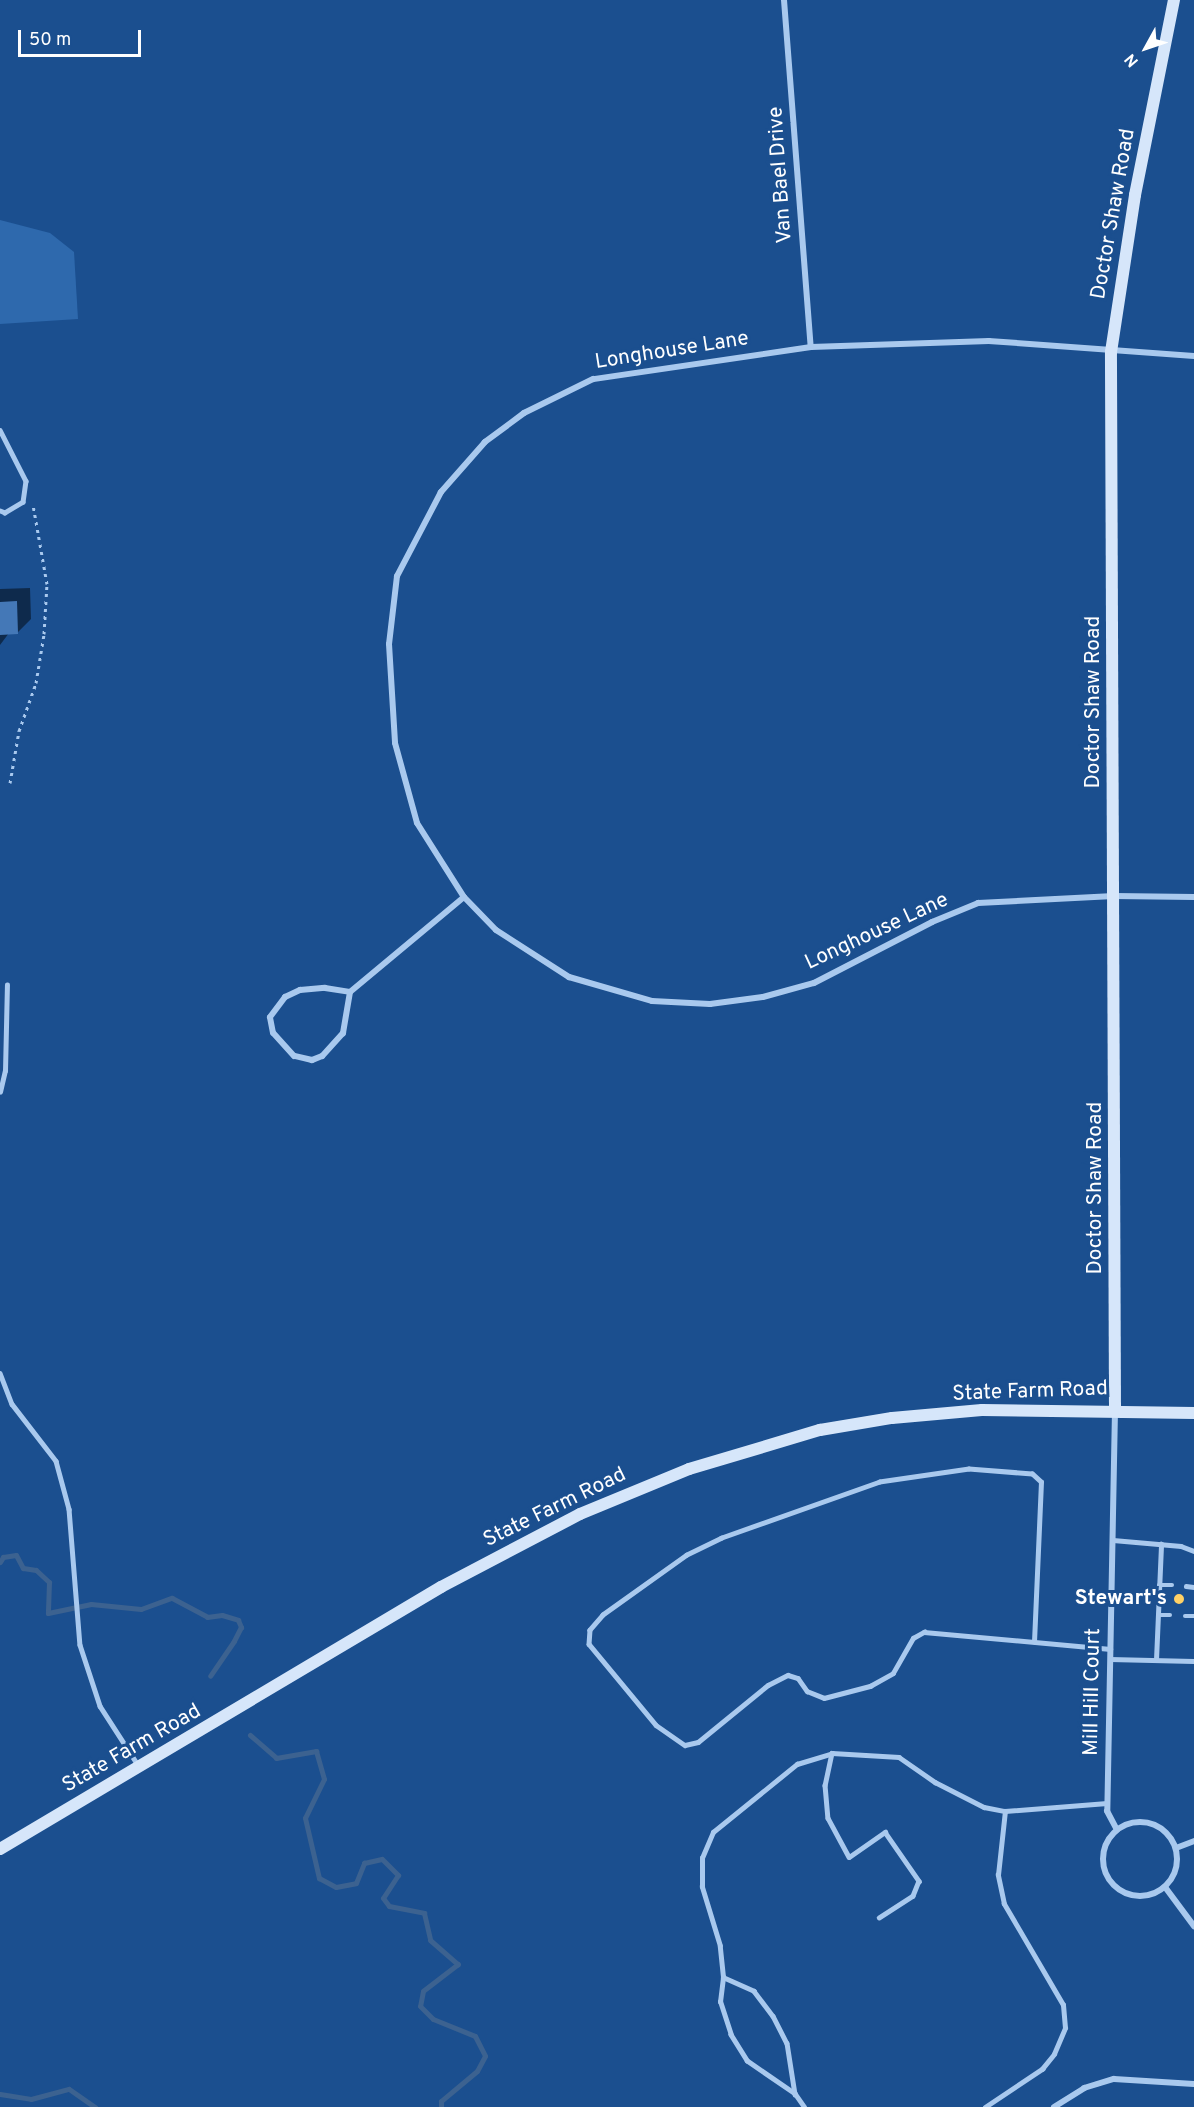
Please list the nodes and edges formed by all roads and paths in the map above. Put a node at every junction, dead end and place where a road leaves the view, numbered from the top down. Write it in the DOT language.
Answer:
graph roads {
  1 [pos="784,0"];
  2 [pos="1174,0"];
  3 [pos="811,347"];
  4 [pos="1111,352"];
  5 [pos="1194,356"];
  6 [pos="0,430"];
  7 [pos="26,481"];
  8 [pos="0,511"];
  9 [pos="10,783"];
  10 [pos="1114,896"];
  11 [pos="464,897"];
  12 [pos="1194,897"];
  13 [pos="7,985"];
  14 [pos="350,992"];
  15 [pos="0,1092"];
  16 [pos="0,1373"];
  17 [pos="1114,1409"];
  18 [pos="1194,1413"];
  19 [pos="1113,1540"];
  20 [pos="1161,1544"];
  21 [pos="1194,1551"];
  22 [pos="1159,1585"];
  23 [pos="1172,1586"];
  24 [pos="1186,1586"];
  25 [pos="1194,1587"];
  26 [pos="1158,1615"];
  27 [pos="1170,1616"];
  28 [pos="1185,1616"];
  29 [pos="1194,1616"];
  30 [pos="1034,1642"];
  31 [pos="1110,1649"];
  32 [pos="1110,1659"];
  33 [pos="1156,1660"];
  34 [pos="1194,1661"];
  35 [pos="832,1753"];
  36 [pos="139,1768"];
  37 [pos="1107,1803"];
  38 [pos="1005,1811"];
  39 [pos="1117,1830"];
  40 [pos="1194,1841"];
  41 [pos="1176,1848"];
  42 [pos="0,1849"];
  43 [pos="1165,1887"];
  44 [pos="879,1918"];
  45 [pos="1194,1926"];
  46 [pos="723,1977"];
  47 [pos="1194,2084"];
  48 [pos="795,2094"];
  49 [pos="804,2107"];
  50 [pos="985,2107"];
  51 [pos="1054,2107"];
  1 -- 3 [label="street, Van Bael Drive"];
  2 -- 4 [label="street, Doctor Shaw Road"];
  3 -- 4 [label="street, Longhouse Lane"];
  3 -- 11 [label="street, Longhouse Lane"];
  4 -- 5 [label="street, Longhouse Lane"];
  4 -- 10 [label="street, Doctor Shaw Road"];
  6 -- 7 [label="lane"];
  7 -- 8 [label="lane"];
  7 -- 9 [label="path"];
  10 -- 11 [label="street, Longhouse Lane"];
  10 -- 12 [label="street, Longhouse Lane"];
  10 -- 17 [label="street, Doctor Shaw Road"];
  11 -- 14 [label="street"];
  13 -- 15 [label="lane"];
  14 -- 14 [label="street"];
  16 -- 36 [label="lane"];
  17 -- 18 [label="street, State Farm Road"];
  17 -- 19 [label="street, Mill Hill Court"];
  17 -- 36 [label="street, State Farm Road"];
  19 -- 20 [label="lane"];
  19 -- 31 [label="street, Mill Hill Court"];
  20 -- 21 [label="lane"];
  20 -- 22 [label="lane"];
  22 -- 23 [label="lane"];
  22 -- 26 [label="lane"];
  24 -- 25 [label="lane"];
  26 -- 27 [label="lane"];
  26 -- 33 [label="lane"];
  28 -- 29 [label="lane"];
  30 -- 30 [label="lane"];
  30 -- 31 [label="lane"];
  31 -- 32 [label="street, Mill Hill Court"];
  32 -- 33 [label="lane"];
  32 -- 37 [label="street, Mill Hill Court"];
  33 -- 34 [label="lane"];
  35 -- 38 [label="lane"];
  35 -- 44 [label="lane"];
  35 -- 46 [label="lane"];
  36 -- 42 [label="street, State Farm Road"];
  37 -- 38 [label="lane"];
  37 -- 39 [label="street, Mill Hill Court"];
  38 -- 50 [label="lane"];
  39 -- 41 [label="street"];
  39 -- 43 [label="street"];
  40 -- 41 [label="street"];
  41 -- 43 [label="street"];
  43 -- 45 [label="street"];
  46 -- 48 [label="lane"];
  46 -- 48 [label="lane"];
  47 -- 51 [label="street"];
  48 -- 49 [label="lane"];
}
